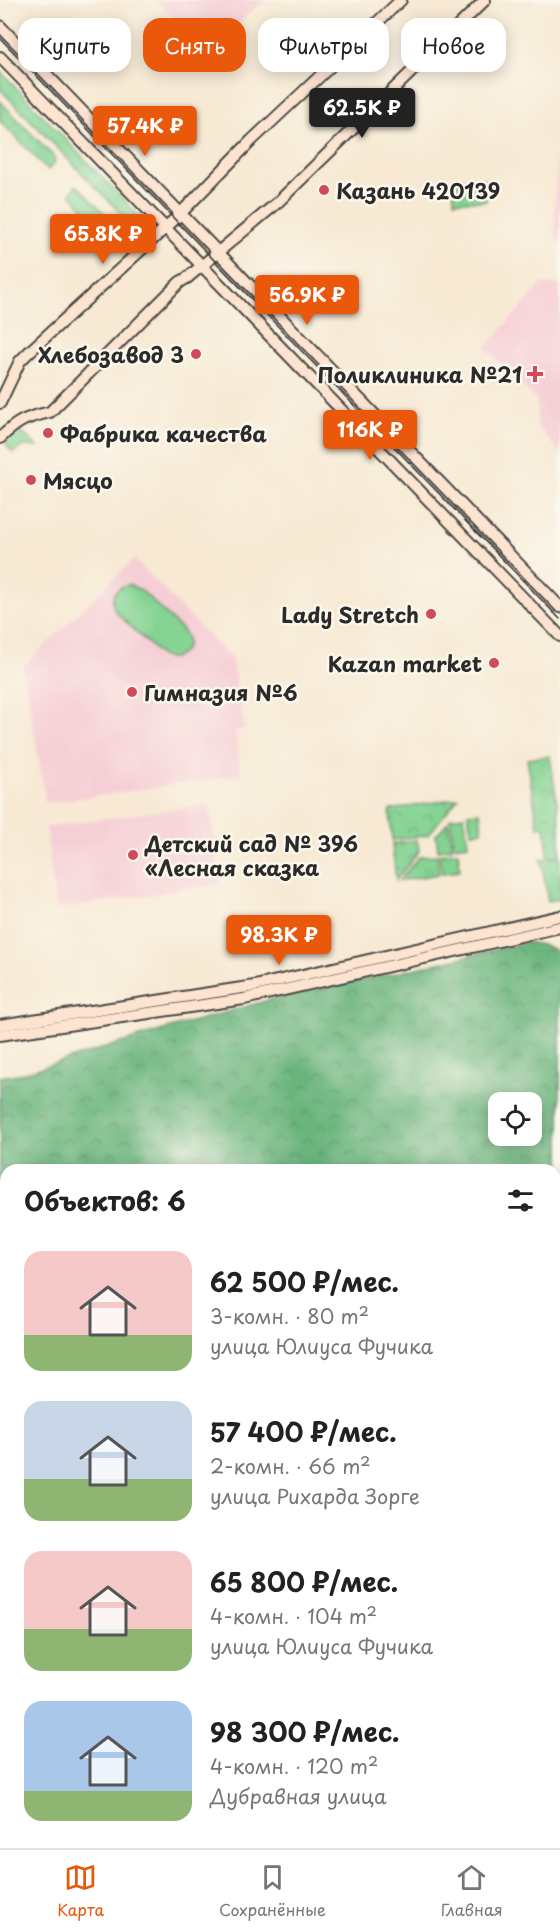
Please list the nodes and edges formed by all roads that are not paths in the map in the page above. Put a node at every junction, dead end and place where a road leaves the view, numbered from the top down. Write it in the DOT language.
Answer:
graph roads {
  1 [pos="401,0"];
  2 [pos="485,0"];
  3 [pos="0,26"];
  4 [pos="0,57"];
  5 [pos="180,214"];
  6 [pos="165,228"];
  7 [pos="217,253"];
  8 [pos="202,265"];
  9 [pos="0,402"];
  10 [pos="0,438"];
  11 [pos="560,606"];
  12 [pos="560,636"];
  13 [pos="560,916"];
  14 [pos="560,927"];
  15 [pos="0,1025"];
  16 [pos="0,1035"];
  1 -- 5 [label="street"];
  2 -- 7 [label="street"];
  3 -- 5 [label="street"];
  4 -- 6 [label="street"];
  5 -- 6 [label="street"];
  5 -- 7 [label="street"];
  6 -- 8 [label="street"];
  6 -- 9 [label="street"];
  7 -- 8 [label="street"];
  7 -- 11 [label="street"];
  8 -- 10 [label="street"];
  8 -- 12 [label="street"];
  13 -- 15 [label="street"];
  14 -- 16 [label="street"];
}
